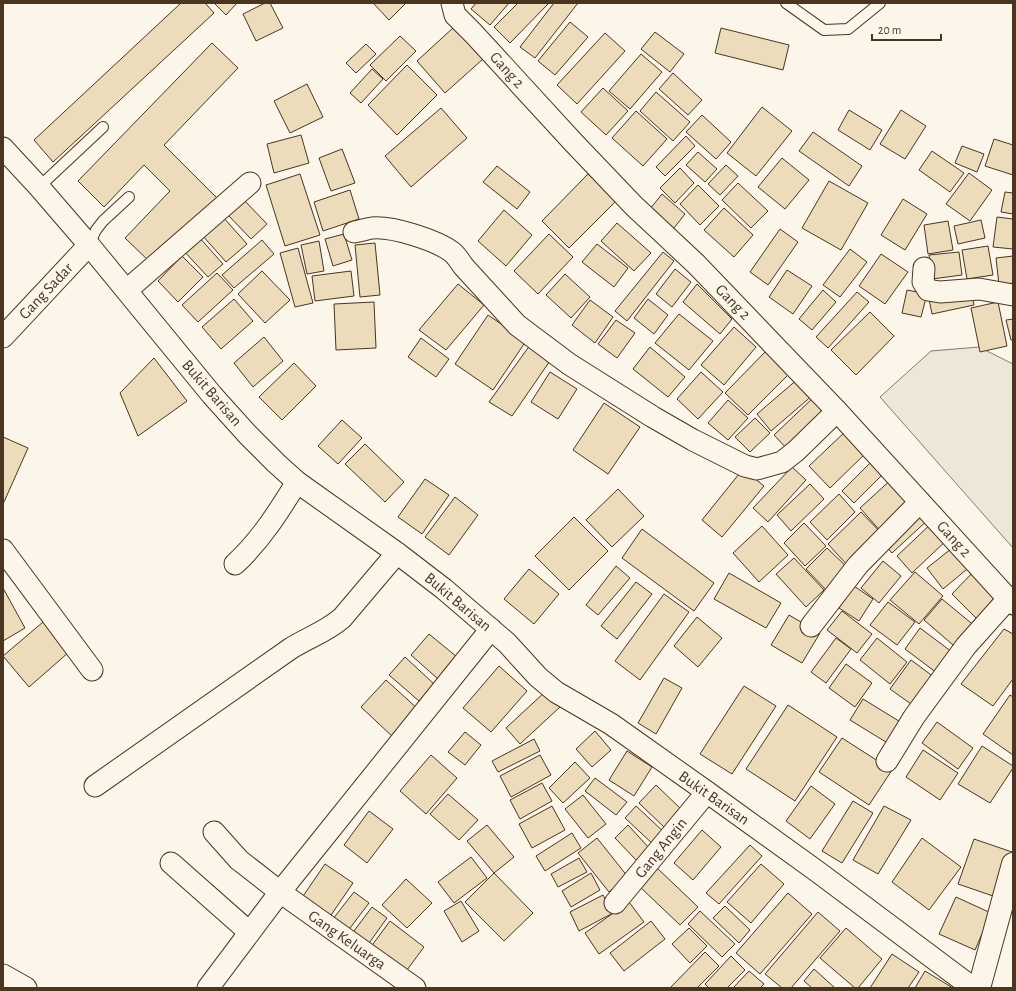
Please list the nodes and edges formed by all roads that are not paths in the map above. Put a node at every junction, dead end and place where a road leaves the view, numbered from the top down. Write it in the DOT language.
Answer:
graph roads {
  1 [pos="452,3"];
  2 [pos="786,3"];
  3 [pos="880,3"];
  4 [pos="103,127"];
  5 [pos="3,148"];
  6 [pos="250,183"];
  7 [pos="39,187"];
  8 [pos="129,197"];
  9 [pos="354,232"];
  10 [pos="89,245"];
  11 [pos="924,268"];
  12 [pos="127,290"];
  13 [pos="1013,295"];
  14 [pos="3,337"];
  15 [pos="837,411"];
  16 [pos="297,482"];
  17 [pos="920,502"];
  18 [pos="3,550"];
  19 [pos="397,553"];
  20 [pos="235,564"];
  21 [pos="1011,601"];
  22 [pos="811,626"];
  23 [pos="491,629"];
  24 [pos="92,670"];
  25 [pos="887,761"];
  26 [pos="95,786"];
  27 [pos="707,792"];
  28 [pos="214,832"];
  29 [pos="171,863"];
  30 [pos="1013,864"];
  31 [pos="280,892"];
  32 [pos="615,904"];
  33 [pos="249,932"];
  34 [pos="3,975"];
  35 [pos="26,988"];
  36 [pos="208,988"];
  37 [pos="415,988"];
  38 [pos="973,988"];
  39 [pos="979,988"];
  1 -- 15 [label="street, Gang 2"];
  2 -- 3 [label="lane"];
  4 -- 7 [label="lane"];
  5 -- 7 [label="street, Bukit Barisan"];
  6 -- 12 [label="street"];
  7 -- 10 [label="street, Bukit Barisan"];
  8 -- 10 [label="lane"];
  9 -- 15 [label="street"];
  10 -- 12 [label="street, Bukit Barisan"];
  10 -- 14 [label="street, Gang Sadar"];
  11 -- 13 [label="street"];
  12 -- 16 [label="street, Bukit Barisan"];
  15 -- 17 [label="street, Gang 2"];
  16 -- 19 [label="street, Bukit Barisan"];
  16 -- 20 [label="street"];
  17 -- 21 [label="street, Gang 2"];
  17 -- 22 [label="street"];
  18 -- 24 [label="street"];
  19 -- 23 [label="street, Bukit Barisan"];
  19 -- 26 [label="street"];
  21 -- 25 [label="street"];
  23 -- 27 [label="street, Bukit Barisan"];
  23 -- 31 [label="street"];
  27 -- 32 [label="street, Gang Angin"];
  27 -- 38 [label="street, Bukit Barisan"];
  28 -- 31 [label="street, Gang Keluarga"];
  29 -- 33 [label="street"];
  30 -- 39 [label="street"];
  31 -- 33 [label="street"];
  31 -- 37 [label="street, Gang Keluarga"];
  33 -- 36 [label="street"];
  34 -- 35 [label="street"];
}
